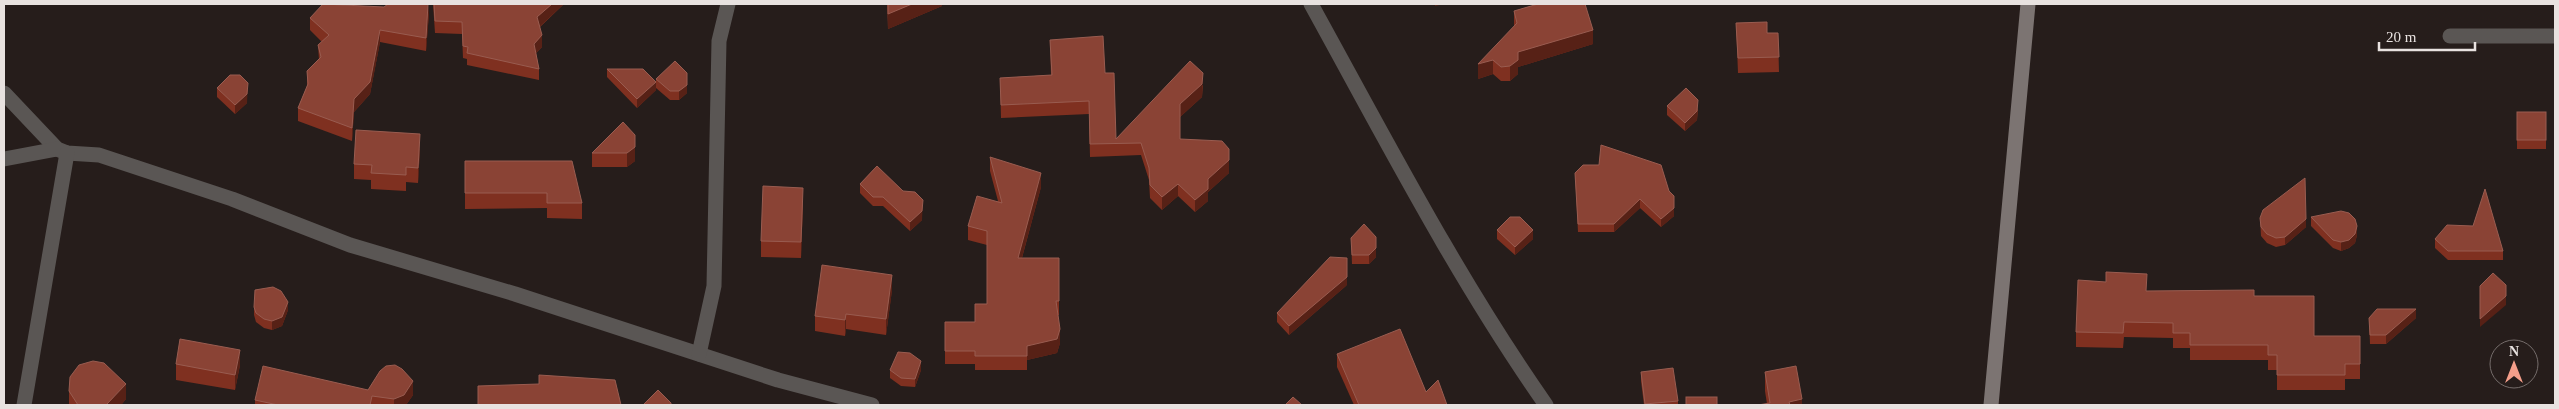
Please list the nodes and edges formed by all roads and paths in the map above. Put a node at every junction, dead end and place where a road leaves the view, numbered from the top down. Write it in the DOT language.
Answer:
graph roads {
  1 [pos="728,4"];
  2 [pos="1311,4"];
  3 [pos="2028,4"];
  4 [pos="2450,36"];
  5 [pos="2555,36"];
  6 [pos="4,93"];
  7 [pos="62,151"];
  8 [pos="4,159"];
  9 [pos="699,354"];
  10 [pos="24,405"];
  11 [pos="872,405"];
  12 [pos="1546,405"];
  13 [pos="1991,405"];
  1 -- 9 [label="street"];
  2 -- 12 [label="street"];
  3 -- 13 [label="street"];
  4 -- 5 [label="street"];
  6 -- 7 [label="street"];
  7 -- 8 [label="street"];
  7 -- 9 [label="street"];
  7 -- 10 [label="street"];
  9 -- 11 [label="street"];
}
